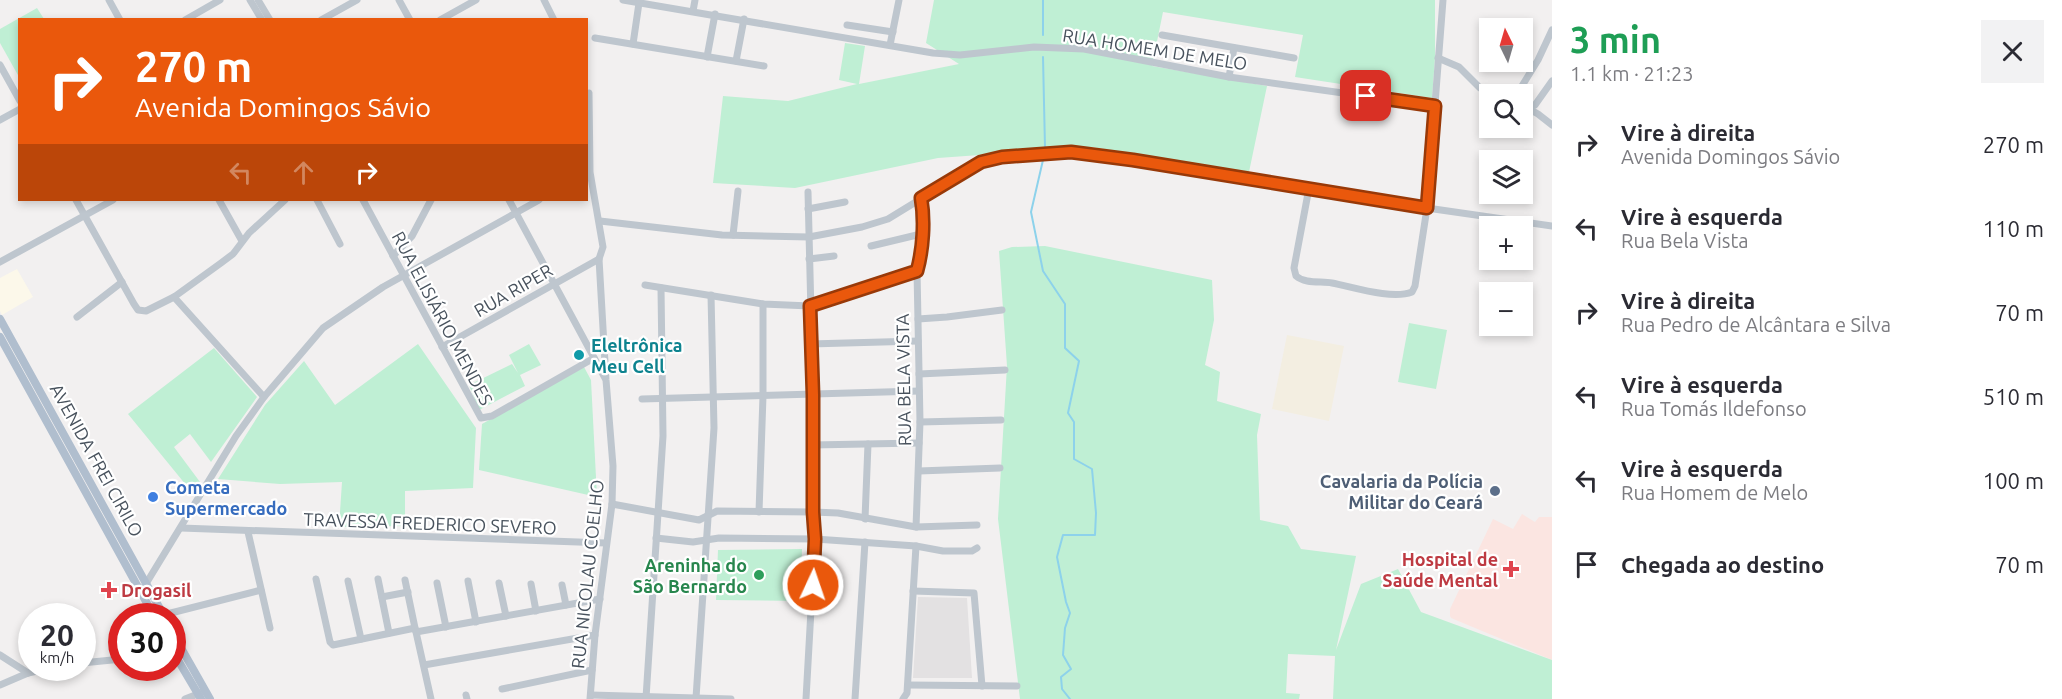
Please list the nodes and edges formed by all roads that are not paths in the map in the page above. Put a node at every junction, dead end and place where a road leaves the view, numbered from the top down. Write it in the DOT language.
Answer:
graph roads {
  1 [pos="109,0"];
  2 [pos="220,0"];
  3 [pos="250,0"];
  4 [pos="258,0"];
  5 [pos="357,0"];
  6 [pos="399,0"];
  7 [pos="476,0"];
  8 [pos="544,0"];
  9 [pos="623,0"];
  10 [pos="695,0"];
  11 [pos="899,0"];
  12 [pos="1443,0"];
  13 [pos="639,3"];
  14 [pos="655,3"];
  15 [pos="693,11"];
  16 [pos="715,14"];
  17 [pos="119,18"];
  18 [pos="188,18"];
  19 [pos="261,18"];
  20 [pos="269,18"];
  21 [pos="325,18"];
  22 [pos="409,18"];
  23 [pos="444,18"];
  24 [pos="553,18"];
  25 [pos="744,19"];
  26 [pos="847,25"];
  27 [pos="1552,30"];
  28 [pos="893,32"];
  29 [pos="1162,35"];
  30 [pos="595,38"];
  31 [pos="633,44"];
  32 [pos="890,45"];
  33 [pos="1234,48"];
  34 [pos="707,57"];
  35 [pos="1294,58"];
  36 [pos="1438,58"];
  37 [pos="736,61"];
  38 [pos="0,65"];
  39 [pos="764,66"];
  40 [pos="1228,77"];
  41 [pos="1552,81"];
  42 [pos="1522,84"];
  43 [pos="1479,87"];
  44 [pos="588,93"];
  45 [pos="18,97"];
  46 [pos="1535,105"];
  47 [pos="1435,106"];
  48 [pos="18,111"];
  49 [pos="1533,111"];
  50 [pos="0,120"];
  51 [pos="1552,125"];
  52 [pos="588,173"];
  53 [pos="1309,188"];
  54 [pos="738,191"];
  55 [pos="808,192"];
  56 [pos="921,198"];
  57 [pos="77,201"];
  58 [pos="111,201"];
  59 [pos="220,201"];
  60 [pos="284,201"];
  61 [pos="318,201"];
  62 [pos="364,201"];
  63 [pos="430,201"];
  64 [pos="510,201"];
  65 [pos="537,201"];
  66 [pos="845,202"];
  67 [pos="1427,208"];
  68 [pos="808,209"];
  69 [pos="516,212"];
  70 [pos="85,215"];
  71 [pos="600,221"];
  72 [pos="1552,226"];
  73 [pos="921,234"];
  74 [pos="733,235"];
  75 [pos="809,237"];
  76 [pos="242,241"];
  77 [pos="340,244"];
  78 [pos="871,246"];
  79 [pos="393,256"];
  80 [pos="834,256"];
  81 [pos="600,259"];
  82 [pos="809,259"];
  83 [pos="0,262"];
  84 [pos="917,271"];
  85 [pos="404,276"];
  86 [pos="122,282"];
  87 [pos="555,283"];
  88 [pos="645,285"];
  89 [pos="661,288"];
  90 [pos="711,295"];
  91 [pos="174,297"];
  92 [pos="763,303"];
  93 [pos="810,306"];
  94 [pos="1002,310"];
  95 [pos="77,317"];
  96 [pos="0,319"];
  97 [pos="918,319"];
  98 [pos="0,337"];
  99 [pos="918,341"];
  100 [pos="810,344"];
  101 [pos="442,347"];
  102 [pos="594,358"];
  103 [pos="1005,370"];
  104 [pos="919,374"];
  105 [pos="606,380"];
  106 [pos="920,391"];
  107 [pos="813,395"];
  108 [pos="763,396"];
  109 [pos="264,397"];
  110 [pos="714,397"];
  111 [pos="642,399"];
  112 [pos="663,399"];
  113 [pos="1001,420"];
  114 [pos="920,422"];
  115 [pos="919,443"];
  116 [pos="868,444"];
  117 [pos="812,445"];
  118 [pos="1000,468"];
  119 [pos="919,471"];
  120 [pos="612,504"];
  121 [pos="759,512"];
  122 [pos="813,512"];
  123 [pos="658,513"];
  124 [pos="708,514"];
  125 [pos="865,519"];
  126 [pos="977,525"];
  127 [pos="916,527"];
  128 [pos="181,528"];
  129 [pos="248,532"];
  130 [pos="656,538"];
  131 [pos="815,539"];
  132 [pos="706,542"];
  133 [pos="865,542"];
  134 [pos="606,543"];
  135 [pos="916,546"];
  136 [pos="977,548"];
  137 [pos="316,579"];
  138 [pos="378,579"];
  139 [pos="405,580"];
  140 [pos="348,581"];
  141 [pos="468,581"];
  142 [pos="499,583"];
  143 [pos="437,584"];
  144 [pos="531,584"];
  145 [pos="562,585"];
  146 [pos="143,588"];
  147 [pos="261,590"];
  148 [pos="913,591"];
  149 [pos="408,592"];
  150 [pos="382,597"];
  151 [pos="600,599"];
  152 [pos="152,603"];
  153 [pos="566,605"];
  154 [pos="186,609"];
  155 [pos="536,610"];
  156 [pos="507,616"];
  157 [pos="476,621"];
  158 [pos="446,627"];
  159 [pos="270,628"];
  160 [pos="416,630"];
  161 [pos="389,633"];
  162 [pos="595,635"];
  163 [pos="361,639"];
  164 [pos="0,655"];
  165 [pos="424,665"];
  166 [pos="18,667"];
  167 [pos="186,668"];
  168 [pos="592,670"];
  169 [pos="18,677"];
  170 [pos="0,685"];
  171 [pos="908,685"];
  172 [pos="982,686"];
  173 [pos="1017,686"];
  174 [pos="502,689"];
  175 [pos="203,696"];
  176 [pos="590,697"];
  177 [pos="646,698"];
  178 [pos="696,698"];
  179 [pos="186,699"];
  180 [pos="431,699"];
  181 [pos="731,699"];
  182 [pos="806,699"];
  183 [pos="855,699"];
  184 [pos="903,699"];
  1 -- 17 [label="street"];
  2 -- 18 [label="street"];
  3 -- 19 [label="street"];
  4 -- 20 [label="street"];
  5 -- 21 [label="street"];
  6 -- 22 [label="street"];
  7 -- 23 [label="street"];
  8 -- 24 [label="street"];
  9 -- 13 [label="street, RUA HOMEM DE MELO"];
  10 -- 15 [label="street"];
  11 -- 28 [label="street"];
  12 -- 36 [label="street"];
  13 -- 14 [label="street, RUA HOMEM DE MELO"];
  13 -- 31 [label="street"];
  14 -- 15 [label="street, RUA HOMEM DE MELO"];
  15 -- 16 [label="street, RUA HOMEM DE MELO"];
  16 -- 25 [label="street, RUA HOMEM DE MELO"];
  16 -- 34 [label="street"];
  25 -- 32 [label="street, RUA HOMEM DE MELO"];
  25 -- 37 [label="street"];
  26 -- 28 [label="street"];
  27 -- 42 [label="street"];
  28 -- 32 [label="street"];
  29 -- 33 [label="street"];
  30 -- 31 [label="street"];
  31 -- 34 [label="street"];
  32 -- 40 [label="street, RUA HOMEM DE MELO"];
  33 -- 35 [label="street"];
  33 -- 40 [label="street"];
  34 -- 37 [label="street"];
  36 -- 43 [label="street"];
  36 -- 47 [label="street"];
  37 -- 39 [label="street"];
  38 -- 45 [label="street"];
  40 -- 47 [label="street, RUA HOMEM DE MELO"];
  41 -- 46 [label="street"];
  44 -- 52 [label="street, RUA NICOLAU COELHO"];
  47 -- 67 [label="street"];
  48 -- 50 [label="street"];
  49 -- 51 [label="street"];
  52 -- 71 [label="street, RUA NICOLAU COELHO"];
  53 -- 56 [label="street"];
  53 -- 67 [label="street"];
  53 -- 67 [label="street"];
  54 -- 74 [label="street"];
  55 -- 68 [label="street"];
  56 -- 73 [label="street, RUA BELA VISTA"];
  56 -- 75 [label="street"];
  57 -- 70 [label="street"];
  58 -- 70 [label="street"];
  59 -- 76 [label="street"];
  60 -- 76 [label="street"];
  61 -- 77 [label="street"];
  62 -- 79 [label="street, RUA ELISIÁRIO MENDES"];
  63 -- 79 [label="street"];
  64 -- 69 [label="street"];
  65 -- 69 [label="street"];
  66 -- 68 [label="street"];
  67 -- 72 [label="street"];
  68 -- 75 [label="street"];
  69 -- 85 [label="street"];
  69 -- 87 [label="street"];
  70 -- 83 [label="street"];
  70 -- 86 [label="street"];
  71 -- 74 [label="street"];
  71 -- 81 [label="street, RUA NICOLAU COELHO"];
  73 -- 78 [label="street"];
  73 -- 84 [label="street, RUA BELA VISTA"];
  74 -- 75 [label="street"];
  75 -- 82 [label="street"];
  76 -- 91 [label="street"];
  79 -- 85 [label="street, RUA ELISIÁRIO MENDES"];
  80 -- 82 [label="street"];
  81 -- 87 [label="street, RUA RIPER"];
  81 -- 105 [label="street, RUA NICOLAU COELHO"];
  82 -- 93 [label="street"];
  84 -- 93 [label="street"];
  84 -- 97 [label="street, RUA BELA VISTA"];
  85 -- 101 [label="street, RUA ELISIÁRIO MENDES"];
  85 -- 109 [label="street"];
  86 -- 91 [label="street"];
  86 -- 95 [label="street"];
  87 -- 101 [label="street, RUA RIPER"];
  87 -- 102 [label="street"];
  88 -- 89 [label="street"];
  89 -- 90 [label="street"];
  89 -- 112 [label="street"];
  90 -- 92 [label="street"];
  90 -- 110 [label="street"];
  91 -- 109 [label="street"];
  92 -- 93 [label="street"];
  92 -- 108 [label="street"];
  93 -- 100 [label="street"];
  94 -- 97 [label="street"];
  96 -- 146 [label="main road, AVENIDA FREI CIRILO"];
  97 -- 99 [label="street, RUA BELA VISTA"];
  98 -- 146 [label="main road, AVENIDA FREI CIRILO"];
  99 -- 100 [label="street"];
  99 -- 104 [label="street, RUA BELA VISTA"];
  100 -- 107 [label="street"];
  101 -- 102 [label="street, RUA ELISIÁRIO MENDES"];
  102 -- 105 [label="street"];
  103 -- 104 [label="street"];
  104 -- 106 [label="street, RUA BELA VISTA"];
  105 -- 120 [label="street, RUA NICOLAU COELHO"];
  106 -- 107 [label="street"];
  106 -- 114 [label="street, RUA BELA VISTA"];
  107 -- 108 [label="street"];
  107 -- 117 [label="street"];
  108 -- 110 [label="street"];
  108 -- 121 [label="street"];
  109 -- 128 [label="street"];
  110 -- 112 [label="street"];
  110 -- 124 [label="street"];
  111 -- 112 [label="street"];
  112 -- 123 [label="street"];
  113 -- 114 [label="street"];
  114 -- 115 [label="street, RUA BELA VISTA"];
  115 -- 116 [label="street"];
  115 -- 119 [label="street, RUA BELA VISTA"];
  116 -- 117 [label="street"];
  116 -- 125 [label="street"];
  117 -- 122 [label="street"];
  118 -- 119 [label="street"];
  119 -- 127 [label="street, RUA BELA VISTA"];
  120 -- 123 [label="street"];
  120 -- 134 [label="street, RUA NICOLAU COELHO"];
  121 -- 122 [label="street"];
  121 -- 124 [label="street"];
  122 -- 125 [label="street"];
  122 -- 131 [label="street"];
  123 -- 124 [label="street"];
  123 -- 130 [label="street"];
  124 -- 132 [label="street"];
  125 -- 127 [label="street"];
  126 -- 127 [label="street"];
  128 -- 129 [label="street, TRAVESSA FREDERICO SEVERO"];
  128 -- 146 [label="street"];
  129 -- 134 [label="street, TRAVESSA FREDERICO SEVERO"];
  129 -- 147 [label="street"];
  130 -- 132 [label="street"];
  130 -- 177 [label="street"];
  131 -- 132 [label="street"];
  131 -- 133 [label="street"];
  131 -- 182 [label="street"];
  132 -- 178 [label="street"];
  133 -- 135 [label="street"];
  133 -- 183 [label="street"];
  134 -- 151 [label="street, RUA NICOLAU COELHO"];
  135 -- 136 [label="street"];
  135 -- 148 [label="street"];
  137 -- 163 [label="street"];
  138 -- 150 [label="street"];
  139 -- 149 [label="street"];
  140 -- 163 [label="street"];
  141 -- 157 [label="street"];
  142 -- 156 [label="street"];
  143 -- 158 [label="street"];
  144 -- 155 [label="street"];
  145 -- 153 [label="street"];
  146 -- 152 [label="main road, AVENIDA FREI CIRILO"];
  147 -- 154 [label="street"];
  147 -- 159 [label="street"];
  148 -- 171 [label="street"];
  148 -- 172 [label="street"];
  149 -- 150 [label="street"];
  149 -- 160 [label="street"];
  150 -- 161 [label="street"];
  151 -- 153 [label="street"];
  151 -- 162 [label="street, RUA NICOLAU COELHO"];
  153 -- 155 [label="street"];
  155 -- 156 [label="street"];
  156 -- 157 [label="street"];
  157 -- 158 [label="street"];
  158 -- 160 [label="street"];
  160 -- 161 [label="street"];
  160 -- 165 [label="street"];
  161 -- 163 [label="street"];
  162 -- 165 [label="street"];
  162 -- 168 [label="street, RUA NICOLAU COELHO"];
  164 -- 166 [label="street"];
  165 -- 180 [label="street"];
  167 -- 175 [label="main road"];
  168 -- 174 [label="street"];
  168 -- 176 [label="street, RUA NICOLAU COELHO"];
  169 -- 170 [label="street"];
  171 -- 172 [label="street"];
  171 -- 184 [label="street"];
  172 -- 173 [label="street"];
  175 -- 179 [label="street"];
  176 -- 177 [label="street"];
  177 -- 178 [label="street"];
  178 -- 181 [label="street"];
}
